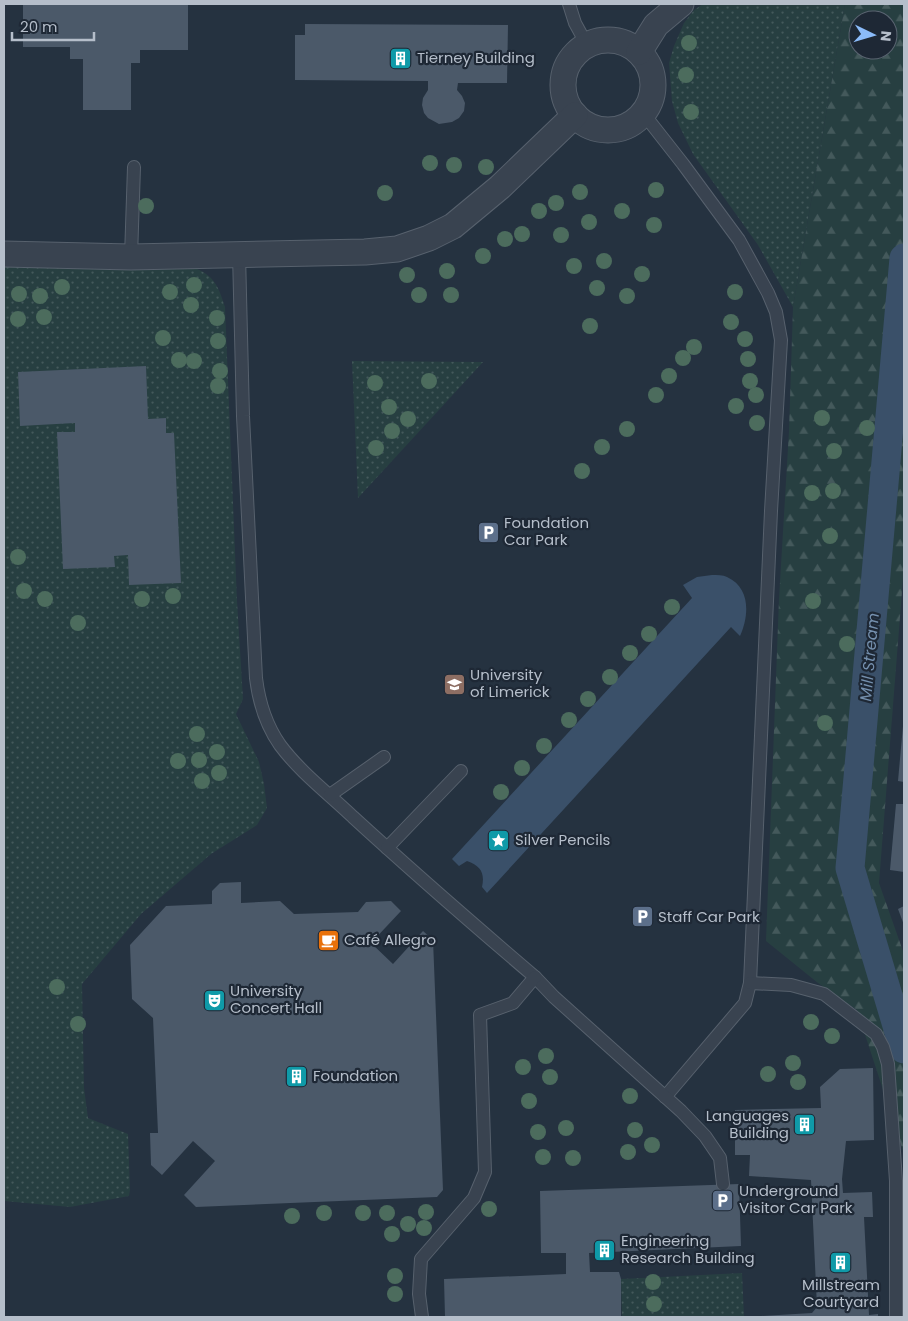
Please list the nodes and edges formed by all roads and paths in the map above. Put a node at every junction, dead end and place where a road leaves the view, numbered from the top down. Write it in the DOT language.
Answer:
graph roads {
  1 [pos="569,4"];
  2 [pos="681,4"];
  3 [pos="587,45"];
  4 [pos="639,52"];
  5 [pos="643,113"];
  6 [pos="575,115"];
  7 [pos="134,167"];
  8 [pos="4,254"];
  9 [pos="238,254"];
  10 [pos="131,257"];
  11 [pos="384,757"];
  12 [pos="461,772"];
  13 [pos="330,795"];
  14 [pos="387,848"];
  15 [pos="535,977"];
  16 [pos="750,983"];
  17 [pos="665,1097"];
  18 [pos="723,1184"];
  19 [pos="422,1317"];
  20 [pos="896,1317"];
  1 -- 3 [label="lane"];
  2 -- 4 [label="street"];
  3 -- 4 [label="street"];
  3 -- 6 [label="street"];
  4 -- 5 [label="street"];
  5 -- 6 [label="street"];
  5 -- 16 [label="lane"];
  6 -- 9 [label="street"];
  7 -- 10 [label="lane"];
  8 -- 10 [label="street"];
  9 -- 10 [label="street"];
  9 -- 13 [label="lane"];
  11 -- 13 [label="lane"];
  12 -- 14 [label="lane"];
  13 -- 14 [label="lane"];
  14 -- 15 [label="lane"];
  15 -- 17 [label="lane"];
  15 -- 19 [label="lane"];
  16 -- 17 [label="lane"];
  16 -- 20 [label="lane"];
  17 -- 18 [label="lane"];
}
